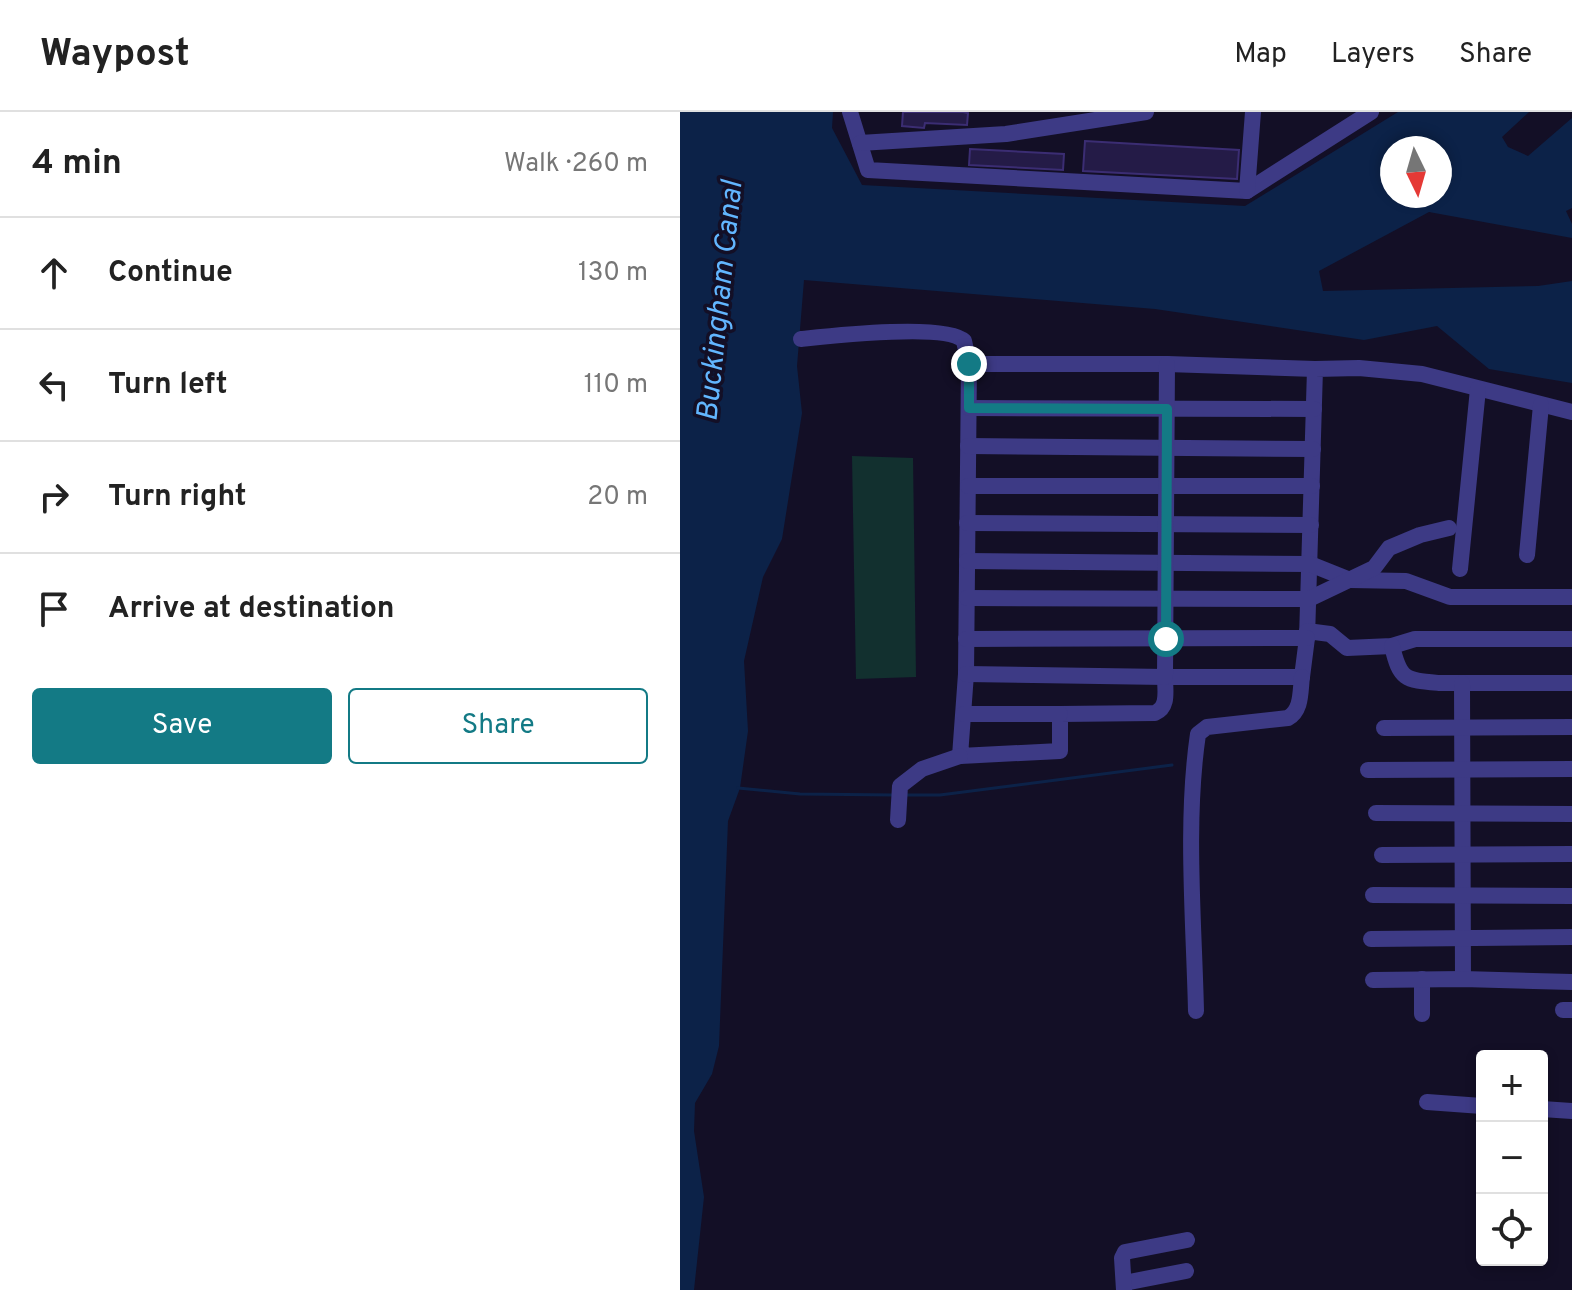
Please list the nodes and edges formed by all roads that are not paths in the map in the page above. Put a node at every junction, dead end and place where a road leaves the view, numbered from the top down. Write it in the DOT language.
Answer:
graph roads {
  1 [pos="850,112"];
  2 [pos="1146,112"];
  3 [pos="1253,112"];
  4 [pos="1371,112"];
  5 [pos="1048,120"];
  6 [pos="860,143"];
  7 [pos="1247,191"];
  8 [pos="801,339"];
  9 [pos="969,364"];
  10 [pos="1167,364"];
  11 [pos="1315,369"];
  12 [pos="1478,389"];
  13 [pos="1541,405"];
  14 [pos="969,408"];
  15 [pos="1167,409"];
  16 [pos="1314,409"];
  17 [pos="1572,412"];
  18 [pos="968,446"];
  19 [pos="1167,447"];
  20 [pos="1313,449"];
  21 [pos="1166,485"];
  22 [pos="968,486"];
  23 [pos="1312,486"];
  24 [pos="967,523"];
  25 [pos="1166,524"];
  26 [pos="1311,525"];
  27 [pos="1449,528"];
  28 [pos="1527,555"];
  29 [pos="967,561"];
  30 [pos="1166,564"];
  31 [pos="1310,564"];
  32 [pos="1460,569"];
  33 [pos="1350,580"];
  34 [pos="1572,597"];
  35 [pos="967,598"];
  36 [pos="1166,599"];
  37 [pos="1309,599"];
  38 [pos="1307,635"];
  39 [pos="966,639"];
  40 [pos="1166,639"];
  41 [pos="1572,639"];
  42 [pos="1392,646"];
  43 [pos="966,674"];
  44 [pos="1165,677"];
  45 [pos="1302,677"];
  46 [pos="1462,683"];
  47 [pos="1572,683"];
  48 [pos="964,714"];
  49 [pos="1060,714"];
  50 [pos="1463,727"];
  51 [pos="1572,727"];
  52 [pos="1384,728"];
  53 [pos="960,756"];
  54 [pos="1463,769"];
  55 [pos="1572,769"];
  56 [pos="1368,770"];
  57 [pos="1463,812"];
  58 [pos="898,813"];
  59 [pos="1376,813"];
  60 [pos="1572,814"];
  61 [pos="1572,854"];
  62 [pos="1382,855"];
  63 [pos="1463,855"];
  64 [pos="1373,895"];
  65 [pos="1463,896"];
  66 [pos="1572,896"];
  67 [pos="1572,937"];
  68 [pos="1463,938"];
  69 [pos="1371,939"];
  70 [pos="1422,979"];
  71 [pos="1463,979"];
  72 [pos="1373,980"];
  73 [pos="1572,982"];
  74 [pos="1196,1011"];
  75 [pos="1422,1014"];
  76 [pos="1427,1102"];
  77 [pos="1476,1106"];
  78 [pos="1548,1109"];
  79 [pos="1572,1111"];
  80 [pos="1187,1240"];
  81 [pos="1186,1271"];
  82 [pos="1124,1286"];
  1 -- 6 [label="street"];
  2 -- 5 [label="street"];
  3 -- 7 [label="street"];
  4 -- 7 [label="street"];
  5 -- 6 [label="street"];
  6 -- 7 [label="street"];
  8 -- 9 [label="street"];
  9 -- 10 [label="street"];
  9 -- 14 [label="street"];
  10 -- 11 [label="street"];
  10 -- 15 [label="street"];
  11 -- 12 [label="street"];
  11 -- 16 [label="street"];
  12 -- 13 [label="street"];
  12 -- 32 [label="street"];
  13 -- 17 [label="street"];
  13 -- 28 [label="street"];
  14 -- 15 [label="street"];
  14 -- 18 [label="street"];
  15 -- 16 [label="street"];
  15 -- 19 [label="street"];
  16 -- 20 [label="street"];
  18 -- 19 [label="street"];
  18 -- 22 [label="street"];
  19 -- 20 [label="street"];
  19 -- 21 [label="street"];
  20 -- 23 [label="street"];
  21 -- 22 [label="street"];
  21 -- 23 [label="street"];
  21 -- 25 [label="street"];
  22 -- 24 [label="street"];
  23 -- 26 [label="street"];
  24 -- 25 [label="street"];
  24 -- 29 [label="street"];
  25 -- 26 [label="street"];
  25 -- 30 [label="street"];
  26 -- 31 [label="street"];
  27 -- 33 [label="street"];
  29 -- 30 [label="street"];
  29 -- 35 [label="street"];
  30 -- 31 [label="street"];
  30 -- 36 [label="street"];
  31 -- 33 [label="street"];
  31 -- 37 [label="street"];
  33 -- 34 [label="street"];
  33 -- 37 [label="street"];
  35 -- 36 [label="street"];
  35 -- 39 [label="street"];
  36 -- 37 [label="street"];
  36 -- 40 [label="street"];
  37 -- 38 [label="street"];
  38 -- 40 [label="street"];
  38 -- 42 [label="street"];
  38 -- 45 [label="street"];
  39 -- 40 [label="street"];
  39 -- 43 [label="street"];
  40 -- 44 [label="street"];
  41 -- 42 [label="street"];
  42 -- 46 [label="street"];
  43 -- 44 [label="street"];
  43 -- 48 [label="street"];
  44 -- 45 [label="street"];
  44 -- 49 [label="street"];
  45 -- 74 [label="street"];
  46 -- 47 [label="street"];
  46 -- 50 [label="street"];
  48 -- 49 [label="street"];
  48 -- 53 [label="street"];
  49 -- 53 [label="street"];
  50 -- 51 [label="street"];
  50 -- 52 [label="street"];
  50 -- 54 [label="street"];
  53 -- 58 [label="street"];
  54 -- 55 [label="street"];
  54 -- 56 [label="street"];
  54 -- 57 [label="street"];
  57 -- 59 [label="street"];
  57 -- 60 [label="street"];
  57 -- 63 [label="street"];
  61 -- 63 [label="street"];
  62 -- 63 [label="street"];
  63 -- 65 [label="street"];
  64 -- 65 [label="street"];
  65 -- 66 [label="street"];
  65 -- 68 [label="street"];
  67 -- 68 [label="street"];
  68 -- 69 [label="street"];
  68 -- 71 [label="street"];
  70 -- 71 [label="street"];
  70 -- 72 [label="street"];
  70 -- 75 [label="street"];
  71 -- 73 [label="street"];
  76 -- 77 [label="street"];
  78 -- 79 [label="street"];
  80 -- 82 [label="street"];
  81 -- 82 [label="street"];
}
